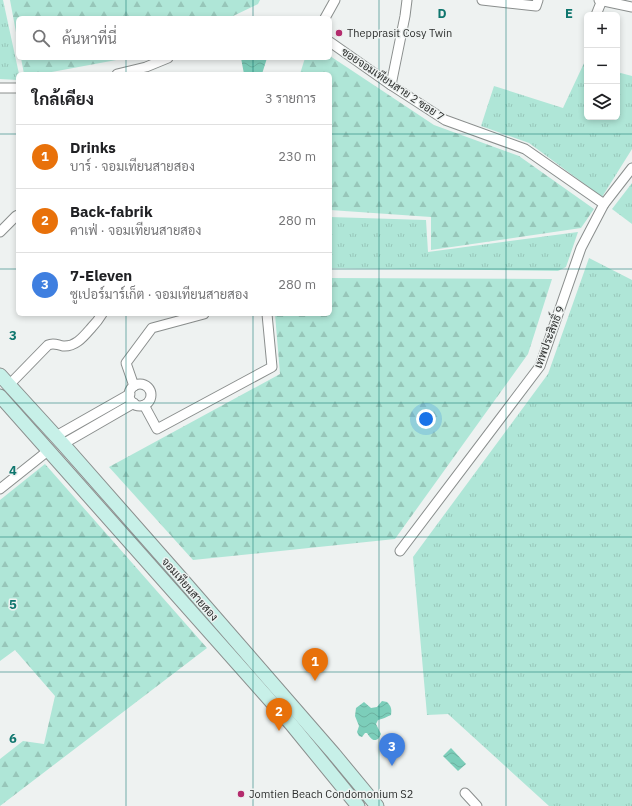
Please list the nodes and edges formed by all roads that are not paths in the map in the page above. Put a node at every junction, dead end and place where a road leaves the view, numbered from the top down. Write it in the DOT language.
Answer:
graph roads {
  1 [pos="335,0"];
  2 [pos="407,0"];
  3 [pos="482,0"];
  4 [pos="538,0"];
  5 [pos="601,0"];
  6 [pos="632,8"];
  7 [pos="597,12"];
  8 [pos="326,16"];
  9 [pos="332,43"];
  10 [pos="165,60"];
  11 [pos="147,71"];
  12 [pos="137,72"];
  13 [pos="391,85"];
  14 [pos="0,88"];
  15 [pos="16,88"];
  16 [pos="631,172"];
  17 [pos="604,204"];
  18 [pos="16,216"];
  19 [pos="0,232"];
  20 [pos="100,316"];
  21 [pos="197,316"];
  22 [pos="267,316"];
  23 [pos="0,375"];
  24 [pos="9,385"];
  25 [pos="134,386"];
  26 [pos="130,394"];
  27 [pos="0,396"];
  28 [pos="134,403"];
  29 [pos="144,405"];
  30 [pos="60,440"];
  31 [pos="49,450"];
  32 [pos="0,489"];
  33 [pos="400,550"];
  34 [pos="465,793"];
  35 [pos="358,806"];
  36 [pos="377,806"];
  37 [pos="477,806"];
  1 -- 8 [label="street"];
  2 -- 13 [label="street"];
  3 -- 4 [label="street"];
  5 -- 6 [label="street"];
  5 -- 7 [label="street"];
  9 -- 13 [label="street, ซอยจอมเทียนสาย 2 ซอย 7"];
  10 -- 11 [label="street"];
  11 -- 12 [label="street"];
  13 -- 17 [label="street, ซอยจอมเทียนสาย 2 ซอย 7"];
  14 -- 15 [label="street"];
  16 -- 17 [label="street, เทพประสิทธิ์ 9"];
  17 -- 33 [label="street, เทพประสิทธิ์ 9"];
  18 -- 19 [label="street"];
  20 -- 24 [label="street"];
  21 -- 25 [label="street"];
  22 -- 29 [label="street"];
  23 -- 24 [label="main road, จอมเทียนสายสอง"];
  24 -- 30 [label="main road, จอมเทียนสายสอง"];
  25 -- 26 [label="street"];
  25 -- 29 [label="street"];
  26 -- 28 [label="street"];
  26 -- 30 [label="street"];
  27 -- 31 [label="main road, จอมเทียนสายสอง"];
  28 -- 29 [label="street"];
  28 -- 30 [label="street"];
  30 -- 36 [label="main road, จอมเทียนสายสอง"];
  31 -- 32 [label="street"];
  31 -- 35 [label="main road, จอมเทียนสายสอง"];
  34 -- 37 [label="street"];
}
